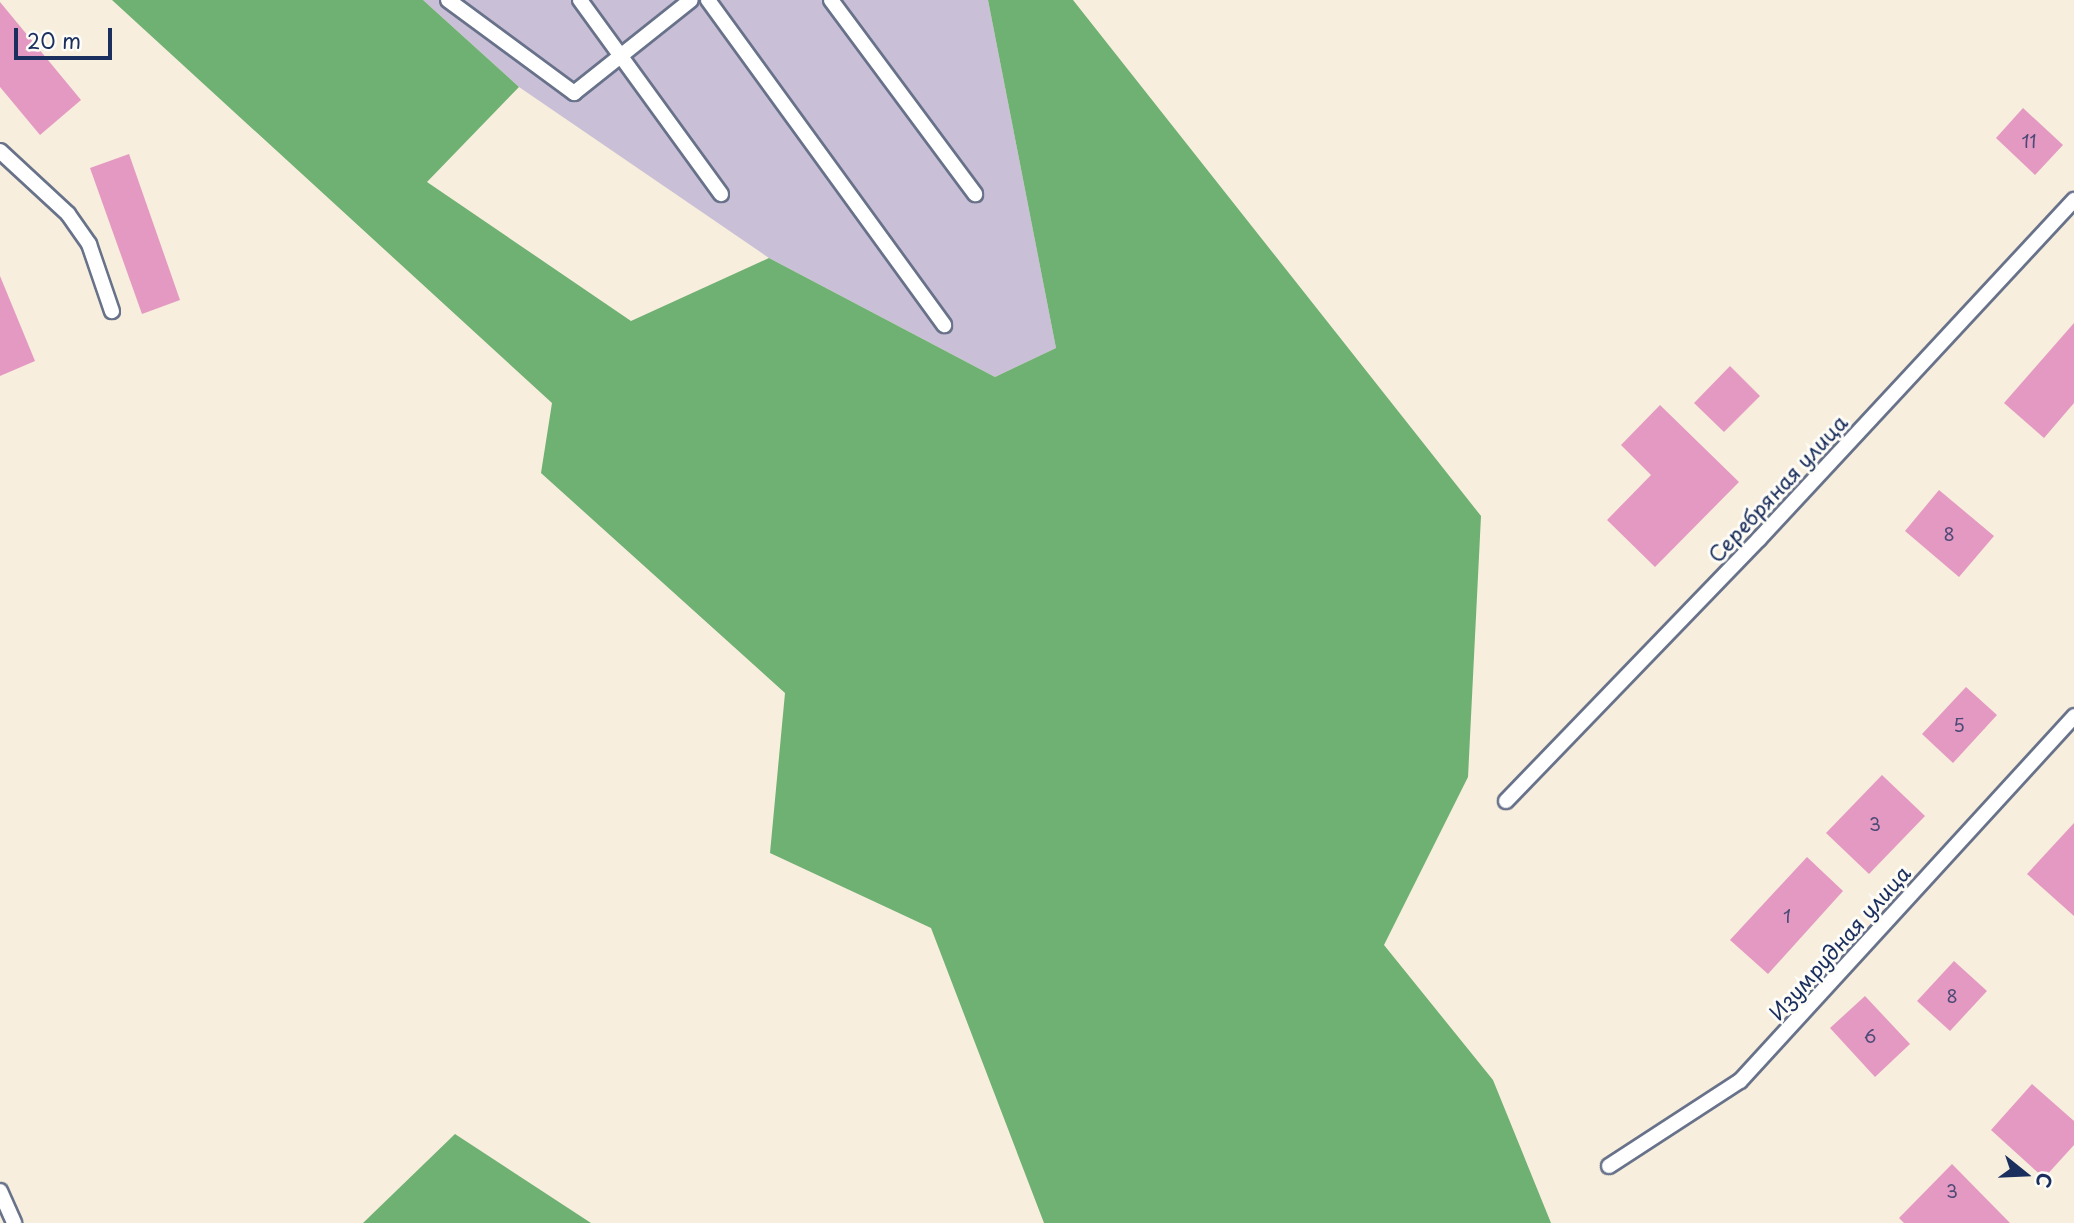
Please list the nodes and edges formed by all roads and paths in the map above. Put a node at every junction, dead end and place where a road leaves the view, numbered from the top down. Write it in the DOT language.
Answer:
graph roads {
  1 [pos="448,0"];
  2 [pos="580,0"];
  3 [pos="691,0"];
  4 [pos="708,0"];
  5 [pos="831,0"];
  6 [pos="623,54"];
  7 [pos="0,151"];
  8 [pos="721,194"];
  9 [pos="975,194"];
  10 [pos="2074,200"];
  11 [pos="112,312"];
  12 [pos="944,325"];
  13 [pos="2074,716"];
  14 [pos="1506,801"];
  15 [pos="1609,1166"];
  16 [pos="0,1191"];
  17 [pos="14,1223"];
  1 -- 6 [label="lane"];
  2 -- 6 [label="lane"];
  3 -- 6 [label="lane"];
  4 -- 12 [label="lane"];
  5 -- 9 [label="lane"];
  6 -- 8 [label="lane"];
  7 -- 11 [label="lane"];
  10 -- 14 [label="lane, Серебряная улица"];
  13 -- 15 [label="lane, Изумрудная улица"];
  16 -- 17 [label="lane"];
}
